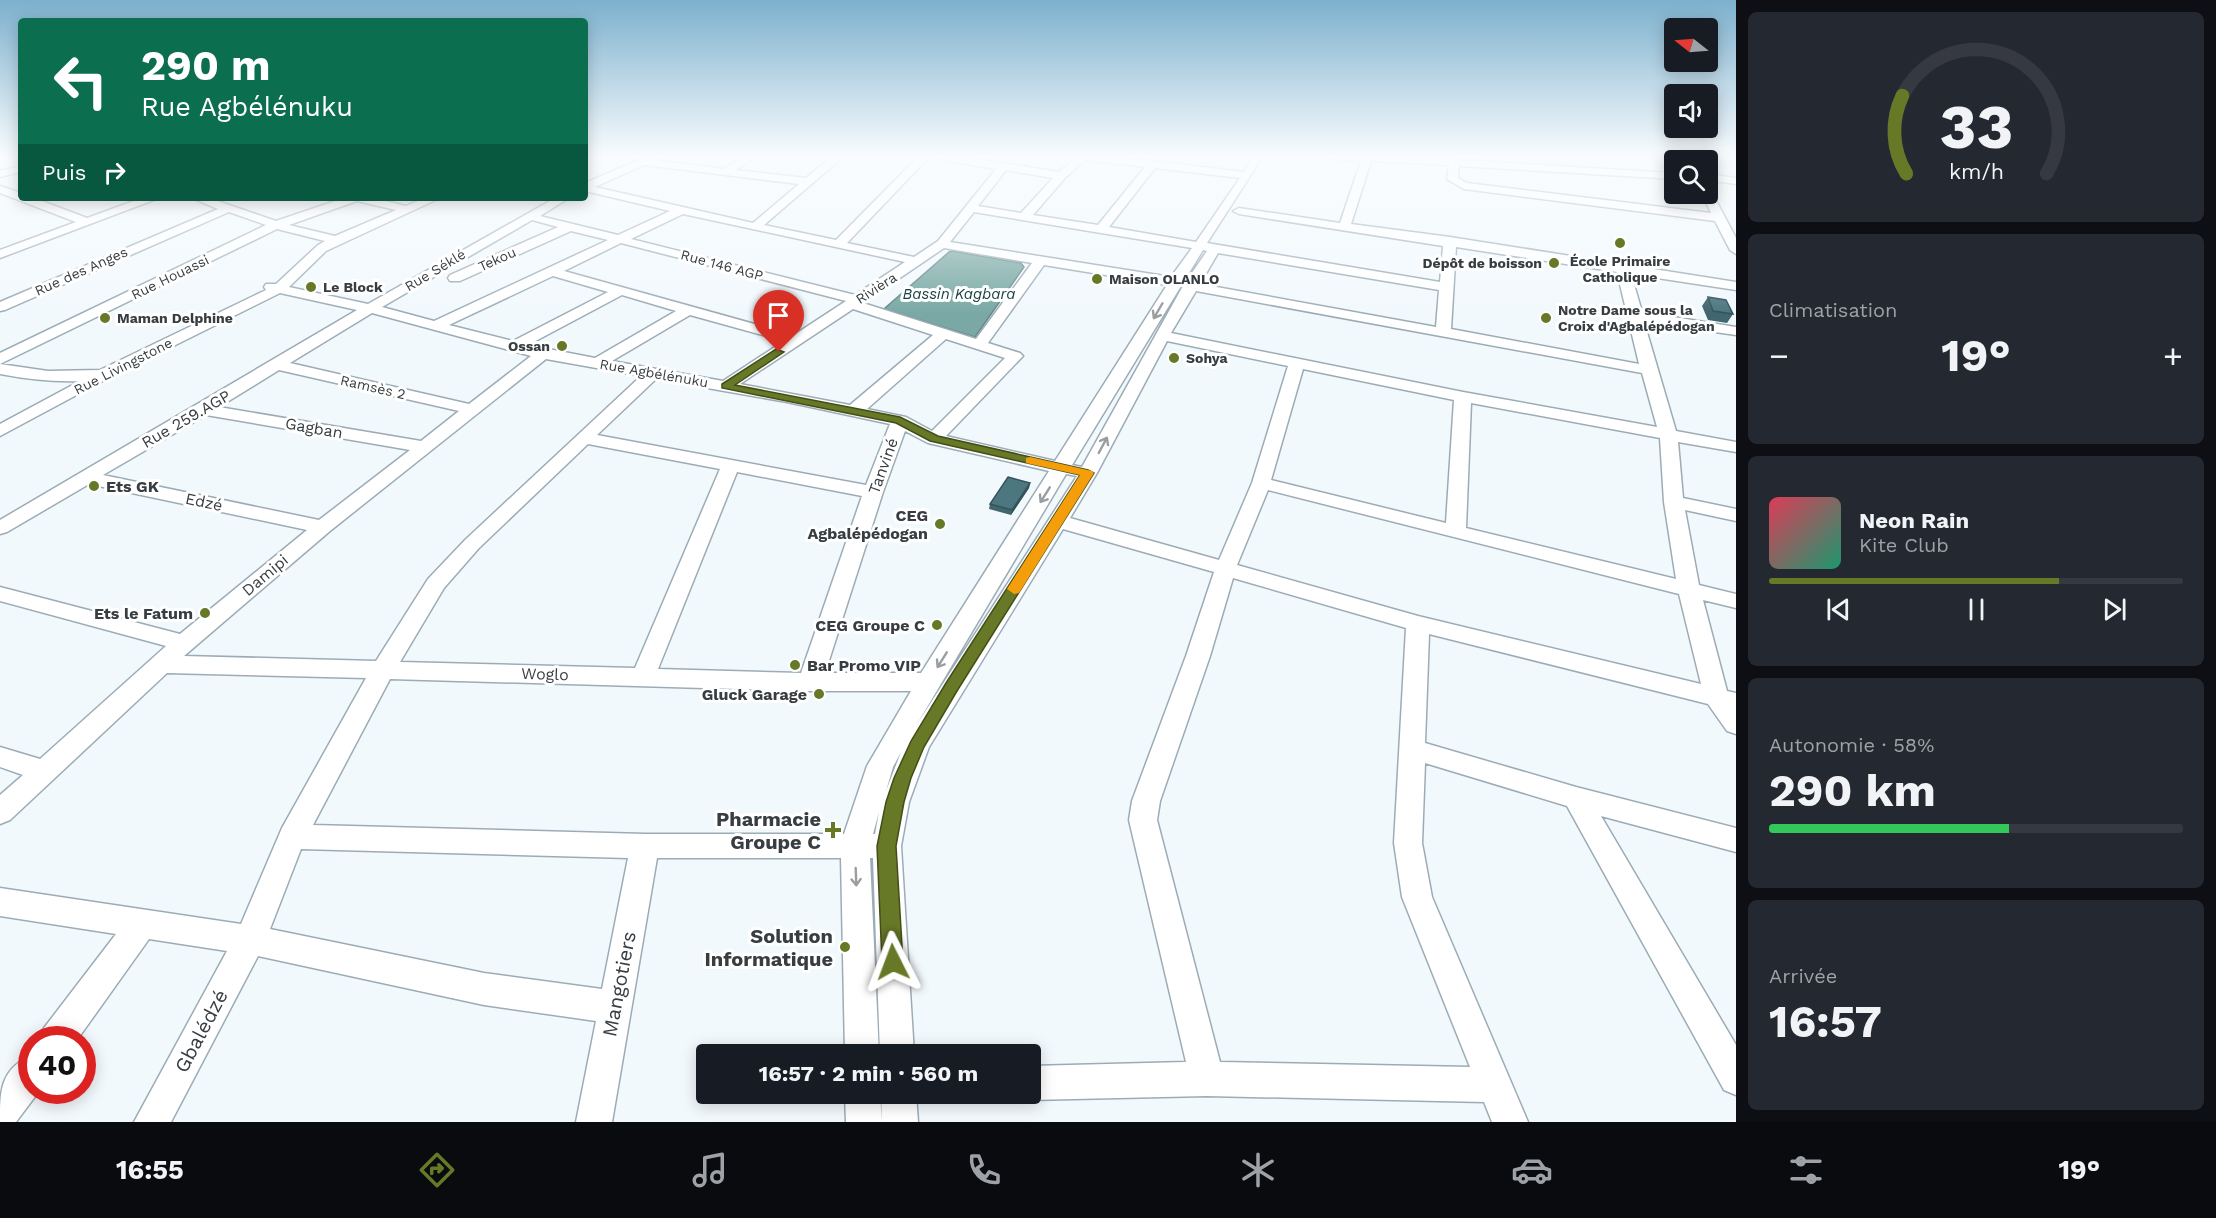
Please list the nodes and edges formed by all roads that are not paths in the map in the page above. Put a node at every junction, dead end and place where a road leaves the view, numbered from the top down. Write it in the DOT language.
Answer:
graph roads {
  1 [pos="51,208"];
  2 [pos="122,208"];
  3 [pos="229,208"];
  4 [pos="230,208"];
  5 [pos="326,208"];
  6 [pos="401,208"];
  7 [pos="542,208"];
  8 [pos="670,208"];
  9 [pos="777,208"];
  10 [pos="874,208"];
  11 [pos="972,208"];
  12 [pos="974,208"];
  13 [pos="1032,208"];
  14 [pos="1118,208"];
  15 [pos="1229,208"];
  16 [pos="1240,208"];
  17 [pos="1350,208"];
  18 [pos="1703,208"];
  19 [pos="1720,210"];
  20 [pos="680,211"];
  21 [pos="1239,211"];
  22 [pos="528,216"];
  23 [pos="1024,217"];
  24 [pos="84,221"];
  25 [pos="276,225"];
  26 [pos="1345,225"];
  27 [pos="571,226"];
  28 [pos="755,227"];
  29 [pos="1101,230"];
  30 [pos="620,238"];
  31 [pos="331,239"];
  32 [pos="1450,242"];
  33 [pos="840,244"];
  34 [pos="942,244"];
  35 [pos="1207,248"];
  36 [pos="1736,250"];
  37 [pos="0,254"];
  38 [pos="917,261"];
  39 [pos="1040,261"];
  40 [pos="1623,268"];
  41 [pos="431,272"];
  42 [pos="550,272"];
  43 [pos="455,278"];
  44 [pos="1183,284"];
  45 [pos="1736,286"];
  46 [pos="275,287"];
  47 [pos="1446,287"];
  48 [pos="0,290"];
  49 [pos="620,291"];
  50 [pos="506,292"];
  51 [pos="28,295"];
  52 [pos="855,302"];
  53 [pos="0,307"];
  54 [pos="372,309"];
  55 [pos="688,310"];
  56 [pos="1636,316"];
  57 [pos="435,326"];
  58 [pos="1736,332"];
  59 [pos="1443,333"];
  60 [pos="943,334"];
  61 [pos="1162,336"];
  62 [pos="797,340"];
  63 [pos="979,345"];
  64 [pos="514,347"];
  65 [pos="543,354"];
  66 [pos="0,359"];
  67 [pos="598,363"];
  68 [pos="1297,364"];
  69 [pos="276,365"];
  70 [pos="0,369"];
  71 [pos="1649,370"];
  72 [pos="652,374"];
  73 [pos="27,375"];
  74 [pos="90,378"];
  75 [pos="726,386"];
  76 [pos="56,395"];
  77 [pos="1463,397"];
  78 [pos="203,409"];
  79 [pos="471,409"];
  80 [pos="854,411"];
  81 [pos="900,421"];
  82 [pos="0,425"];
  83 [pos="0,430"];
  84 [pos="1668,434"];
  85 [pos="584,438"];
  86 [pos="934,439"];
  87 [pos="424,447"];
  88 [pos="1736,447"];
  89 [pos="730,466"];
  90 [pos="1062,468"];
  91 [pos="1088,473"];
  92 [pos="85,477"];
  93 [pos="1261,483"];
  94 [pos="873,492"];
  95 [pos="1674,502"];
  96 [pos="1736,514"];
  97 [pos="1058,521"];
  98 [pos="323,527"];
  99 [pos="0,528"];
  100 [pos="1456,532"];
  101 [pos="1225,570"];
  102 [pos="1689,590"];
  103 [pos="0,594"];
  104 [pos="1736,601"];
  105 [pos="1418,624"];
  106 [pos="184,643"];
  107 [pos="162,664"];
  108 [pos="382,670"];
  109 [pos="643,677"];
  110 [pos="810,682"];
  111 [pos="928,682"];
  112 [pos="1726,700"];
  113 [pos="1736,724"];
  114 [pos="1411,749"];
  115 [pos="0,757"];
  116 [pos="45,771"];
  117 [pos="1576,798"];
  118 [pos="0,812"];
  119 [pos="292,837"];
  120 [pos="1736,840"];
  121 [pos="855,845"];
  122 [pos="645,846"];
  123 [pos="887,846"];
  124 [pos="0,902"];
  125 [pos="142,924"];
  126 [pos="250,940"];
  127 [pos="615,1006"];
  128 [pos="66,1026"];
  129 [pos="862,1044"];
  130 [pos="897,1044"];
  131 [pos="1736,1078"];
  132 [pos="1208,1079"];
  133 [pos="1041,1083"];
  134 [pos="1493,1085"];
  135 [pos="18,1090"];
  136 [pos="863,1104"];
  137 [pos="899,1104"];
  138 [pos="0,1114"];
  139 [pos="153,1122"];
  140 [pos="594,1122"];
  141 [pos="864,1122"];
  142 [pos="900,1122"];
  143 [pos="1509,1122"];
  1 -- 24 [label="street"];
  2 -- 24 [label="street"];
  3 -- 51 [label="street, Rue des Anges"];
  4 -- 25 [label="street"];
  5 -- 25 [label="street, Rue Houassi"];
  6 -- 31 [label="street, Rue Livingstone"];
  7 -- 22 [label="street, Rue Séklé"];
  8 -- 20 [label="street"];
  9 -- 28 [label="street"];
  10 -- 33 [label="street"];
  11 -- 34 [label="street, Rivièra"];
  12 -- 23 [label="street"];
  13 -- 23 [label="street"];
  14 -- 29 [label="street"];
  15 -- 35 [label="street"];
  16 -- 21 [label="street"];
  17 -- 26 [label="street"];
  18 -- 19 [label="street"];
  19 -- 36 [label="street"];
  20 -- 28 [label="street"];
  20 -- 30 [label="street"];
  21 -- 26 [label="street"];
  21 -- 35 [label="street"];
  22 -- 27 [label="street, Rue 146 AGP"];
  22 -- 41 [label="street, Rue Séklé"];
  23 -- 29 [label="street"];
  24 -- 37 [label="street"];
  25 -- 31 [label="street"];
  25 -- 66 [label="street, Rue Houassi"];
  26 -- 32 [label="street"];
  27 -- 30 [label="street, Rue 146 AGP"];
  27 -- 43 [label="street, Tekou"];
  28 -- 33 [label="street"];
  29 -- 35 [label="street"];
  30 -- 42 [label="street"];
  30 -- 52 [label="street, Rue 146 AGP"];
  31 -- 46 [label="street, Rue Livingstone"];
  32 -- 40 [label="street"];
  32 -- 47 [label="street"];
  33 -- 38 [label="street"];
  34 -- 38 [label="street, Rivièra"];
  34 -- 39 [label="street"];
  35 -- 44 [label="street"];
  35 -- 47 [label="street"];
  38 -- 52 [label="street, Rivièra"];
  39 -- 44 [label="street"];
  39 -- 63 [label="street"];
  40 -- 45 [label="street"];
  40 -- 56 [label="street"];
  41 -- 43 [label="street"];
  41 -- 54 [label="street, Rue Séklé"];
  42 -- 49 [label="street"];
  42 -- 50 [label="street"];
  43 -- 50 [label="street"];
  44 -- 59 [label="street"];
  44 -- 61 [label="street"];
  44 -- 90 [label="street, one-way"];
  46 -- 54 [label="street, Rue Agbélénuku"];
  46 -- 74 [label="street, Rue Livingstone"];
  47 -- 59 [label="street"];
  48 -- 51 [label="street"];
  49 -- 55 [label="street"];
  49 -- 64 [label="street"];
  50 -- 57 [label="street"];
  51 -- 53 [label="street, Rue des Anges"];
  52 -- 60 [label="street, Rue 146 AGP"];
  52 -- 62 [label="street, Rivièra"];
  54 -- 57 [label="street, Rue Agbélénuku"];
  54 -- 69 [label="street, Rue 259.AGP"];
  55 -- 62 [label="street"];
  55 -- 67 [label="street"];
  56 -- 58 [label="street"];
  56 -- 71 [label="street"];
  57 -- 64 [label="street, Rue Agbélénuku"];
  59 -- 71 [label="street"];
  60 -- 63 [label="street, Rue 146 AGP"];
  60 -- 80 [label="street"];
  61 -- 68 [label="street"];
  91 -- 61 [label="street, one-way"];
  62 -- 75 [label="street, Rivièra"];
  63 -- 86 [label="street, Rue 146 AGP"];
  64 -- 65 [label="street, Rue Agbélénuku"];
  65 -- 67 [label="street, Rue Agbélénuku"];
  65 -- 79 [label="street, Damipi"];
  67 -- 72 [label="street, Rue Agbélénuku"];
  68 -- 77 [label="street"];
  68 -- 93 [label="street"];
  69 -- 78 [label="street, Rue 259.AGP"];
  69 -- 79 [label="street, Ramsès 2"];
  70 -- 73 [label="street"];
  71 -- 84 [label="street"];
  72 -- 75 [label="street, Rue Agbélénuku"];
  72 -- 85 [label="street, Gbalédzé"];
  73 -- 74 [label="street"];
  73 -- 76 [label="street"];
  74 -- 76 [label="street, Rue Livingstone"];
  74 -- 83 [label="street, Rue Livingstone"];
  75 -- 80 [label="street, Rue Agbélénuku"];
  76 -- 82 [label="street, Rue Livingstone"];
  77 -- 84 [label="street"];
  77 -- 100 [label="street"];
  78 -- 87 [label="street, Gagban"];
  78 -- 92 [label="street, Rue 259.AGP"];
  79 -- 87 [label="street, Damipi"];
  80 -- 81 [label="street, Rue Agbélénuku"];
  81 -- 86 [label="street, Rue Agbélénuku"];
  81 -- 94 [label="street, Tanviné"];
  84 -- 88 [label="street"];
  84 -- 95 [label="street"];
  85 -- 89 [label="street"];
  85 -- 108 [label="street, Gbalédzé"];
  86 -- 90 [label="street, Rue Agbélénuku"];
  87 -- 98 [label="street, Damipi"];
  89 -- 94 [label="street"];
  89 -- 109 [label="street"];
  90 -- 91 [label="street, Rue Agbélénuku"];
  90 -- 111 [label="street, one-way"];
  91 -- 97 [label="street"];
  92 -- 98 [label="street, Edzé"];
  92 -- 99 [label="street, Rue 259.AGP"];
  93 -- 100 [label="street"];
  93 -- 101 [label="street"];
  94 -- 110 [label="street, Tanviné"];
  95 -- 96 [label="street"];
  95 -- 102 [label="street"];
  97 -- 101 [label="street"];
  97 -- 123 [label="street"];
  98 -- 106 [label="street, Damipi"];
  100 -- 102 [label="street"];
  101 -- 105 [label="street"];
  101 -- 132 [label="street"];
  102 -- 104 [label="street"];
  102 -- 112 [label="street"];
  103 -- 106 [label="street"];
  105 -- 112 [label="street"];
  105 -- 114 [label="street"];
  106 -- 107 [label="street, Damipi"];
  107 -- 108 [label="street, Woglo"];
  107 -- 116 [label="street, Damipi"];
  108 -- 109 [label="street, Woglo"];
  108 -- 119 [label="street, Gbalédzé"];
  109 -- 110 [label="street, Woglo"];
  110 -- 111 [label="street, Woglo"];
  111 -- 121 [label="street"];
  112 -- 113 [label="street"];
  114 -- 117 [label="street"];
  114 -- 134 [label="street"];
  115 -- 116 [label="street"];
  116 -- 118 [label="street, Damipi"];
  117 -- 120 [label="street"];
  117 -- 131 [label="street"];
  119 -- 122 [label="street"];
  119 -- 126 [label="street, Gbalédzé"];
  121 -- 122 [label="street"];
  121 -- 123 [label="street"];
  121 -- 129 [label="street, one-way"];
  122 -- 127 [label="street, Mangotiers"];
  123 -- 130 [label="street"];
  124 -- 125 [label="street"];
  125 -- 126 [label="street"];
  125 -- 128 [label="street"];
  126 -- 127 [label="street"];
  126 -- 139 [label="street, Gbalédzé"];
  127 -- 140 [label="street, Mangotiers"];
  132 -- 133 [label="street"];
  132 -- 134 [label="street"];
  134 -- 143 [label="street"];
  135 -- 138 [label="street"];
  136 -- 141 [label="street"];
  137 -- 142 [label="street"];
}
